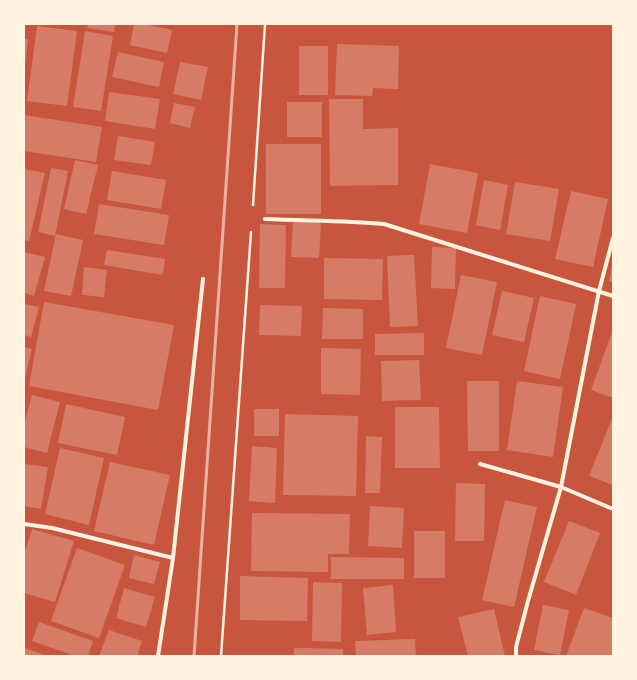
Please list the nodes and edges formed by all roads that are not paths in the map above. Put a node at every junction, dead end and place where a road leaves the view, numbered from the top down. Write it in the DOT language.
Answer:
graph roads {
  1 [pos="265,219"];
  2 [pos="613,238"];
  3 [pos="203,279"];
  4 [pos="599,291"];
  5 [pos="613,296"];
  6 [pos="480,464"];
  7 [pos="561,487"];
  8 [pos="613,509"];
  9 [pos="24,524"];
  10 [pos="173,558"];
  11 [pos="158,656"];
  12 [pos="516,656"];
  1 -- 4 [label="street"];
  2 -- 4 [label="street"];
  3 -- 10 [label="street"];
  4 -- 5 [label="street"];
  4 -- 7 [label="street"];
  6 -- 7 [label="street"];
  7 -- 8 [label="street"];
  7 -- 12 [label="street"];
  9 -- 10 [label="street"];
  10 -- 11 [label="street"];
}
